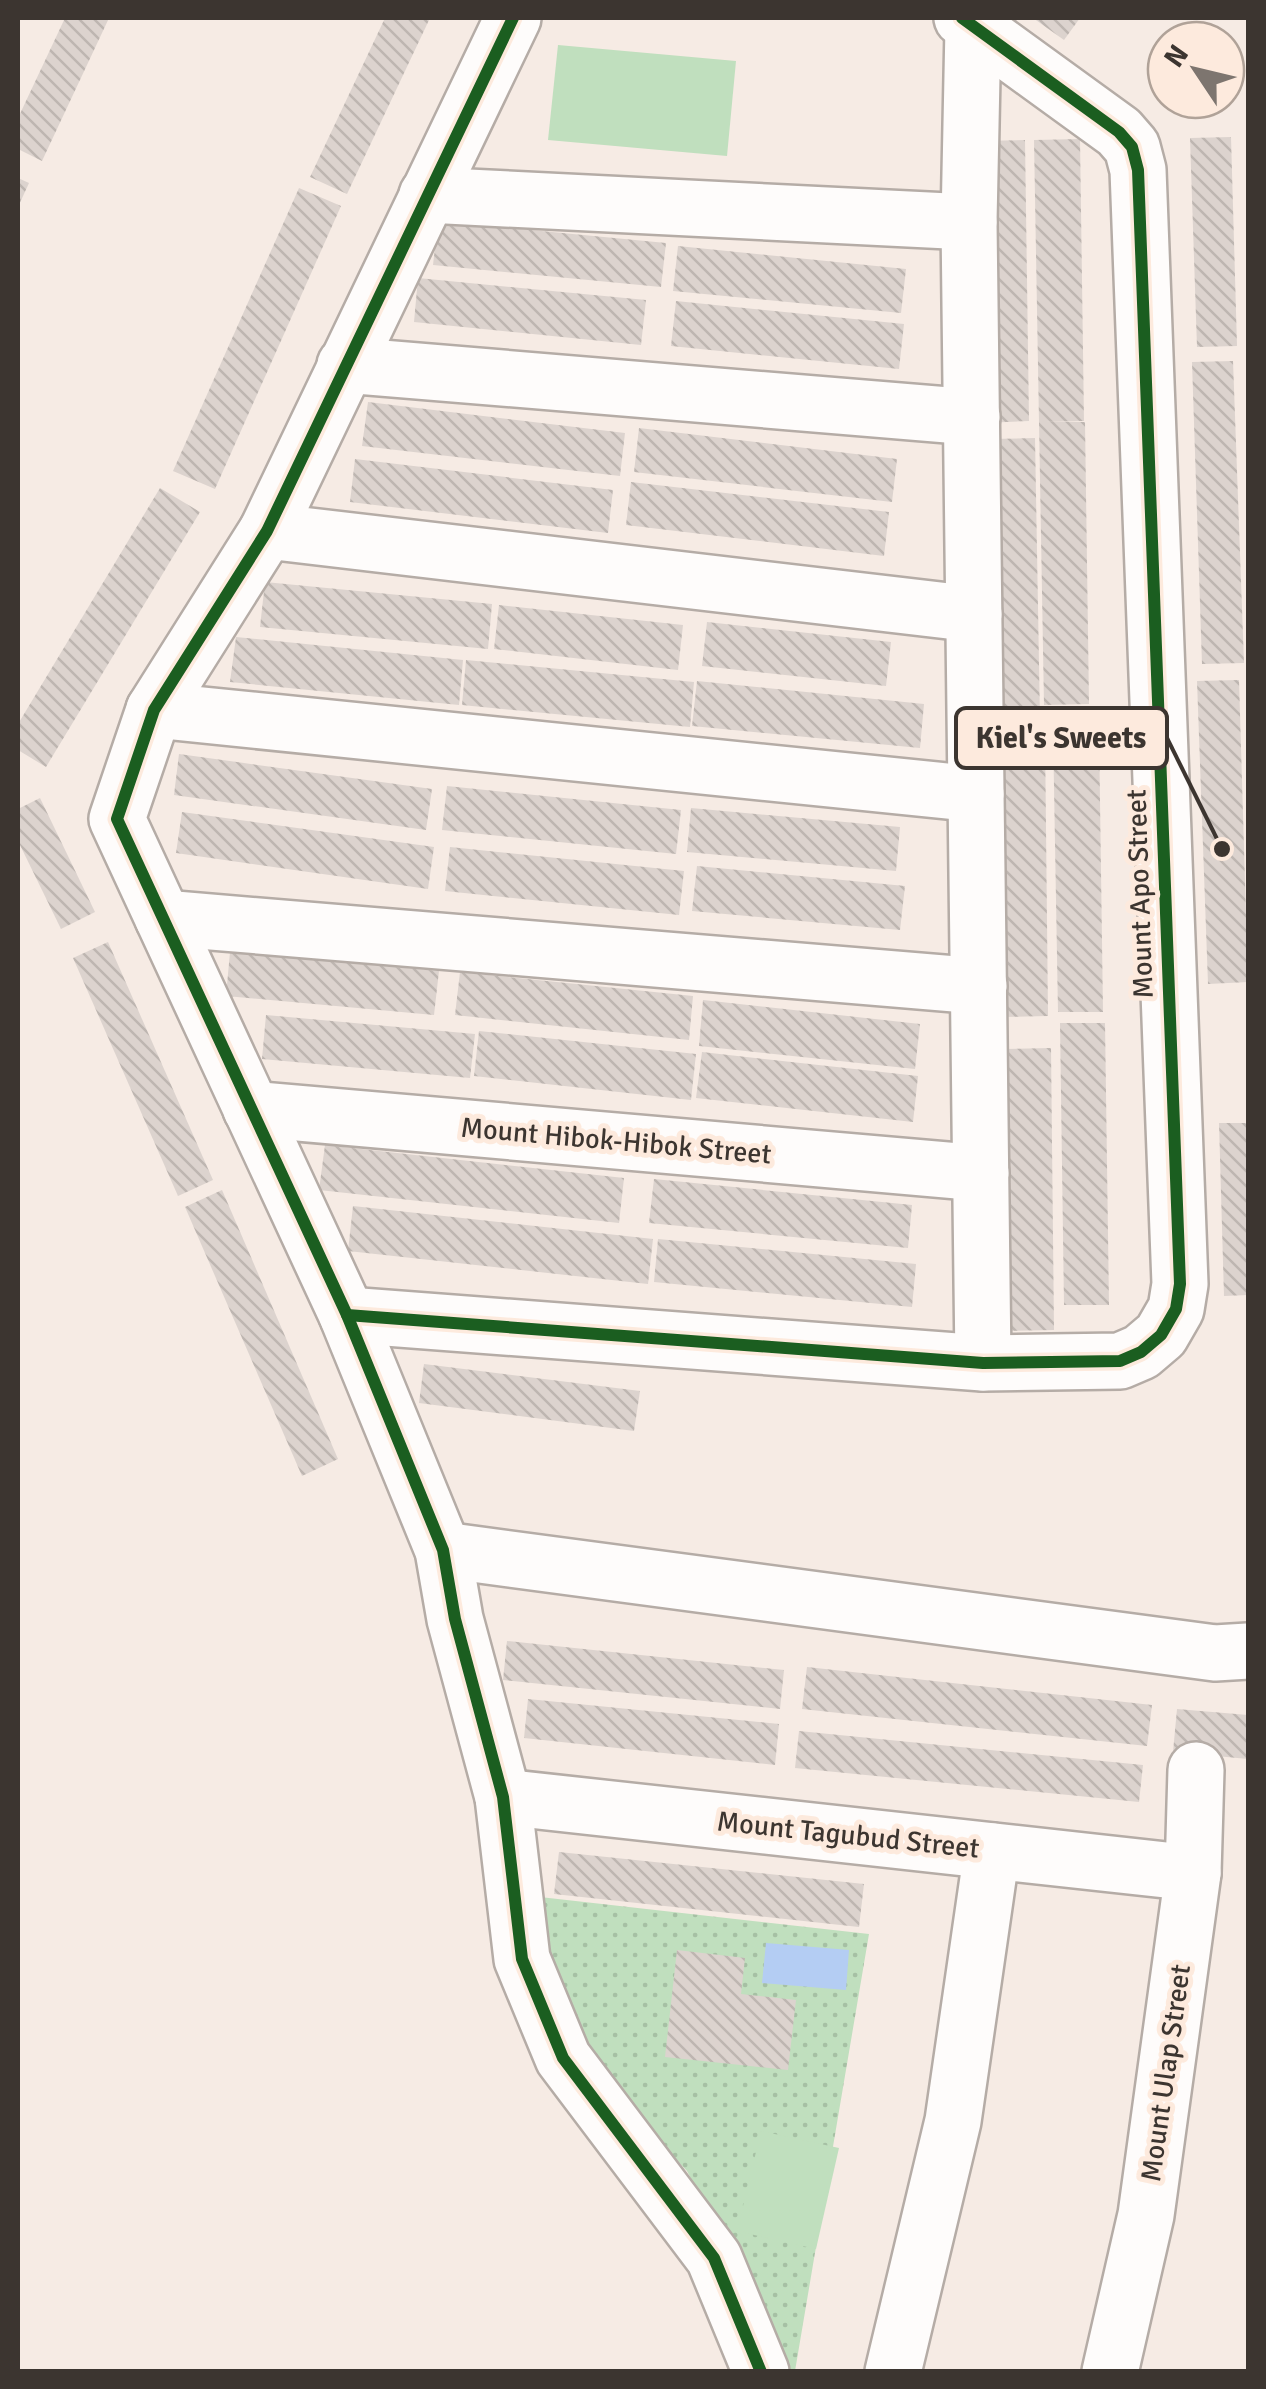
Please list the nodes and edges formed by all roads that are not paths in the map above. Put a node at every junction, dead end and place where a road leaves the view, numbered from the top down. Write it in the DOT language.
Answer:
graph roads {
  1 [pos="513,18"];
  2 [pos="967,22"];
  3 [pos="428,195"];
  4 [pos="969,222"];
  5 [pos="345,365"];
  6 [pos="972,417"];
  7 [pos="267,531"];
  8 [pos="974,614"];
  9 [pos="154,710"];
  10 [pos="976,794"];
  11 [pos="163,918"];
  12 [pos="979,986"];
  13 [pos="251,1108"];
  14 [pos="981,1173"];
  15 [pos="347,1315"];
  16 [pos="983,1362"];
  17 [pos="442,1550"];
  18 [pos="1248,1651"];
  19 [pos="1196,1770"];
  20 [pos="503,1797"];
  21 [pos="992,1852"];
  22 [pos="1193,1873"];
  23 [pos="760,2372"];
  24 [pos="893,2372"];
  25 [pos="1110,2372"];
  1 -- 3 [label="street"];
  2 -- 4 [label="street"];
  2 -- 16 [label="street, Mount Apo Street"];
  3 -- 4 [label="street"];
  3 -- 5 [label="street"];
  4 -- 6 [label="street"];
  5 -- 6 [label="street"];
  5 -- 7 [label="street"];
  6 -- 8 [label="street"];
  7 -- 8 [label="street"];
  7 -- 9 [label="street"];
  8 -- 10 [label="street"];
  9 -- 10 [label="street"];
  9 -- 11 [label="street"];
  10 -- 12 [label="street"];
  11 -- 12 [label="street"];
  11 -- 13 [label="street"];
  12 -- 14 [label="street"];
  13 -- 14 [label="street, Mount Hibok-Hibok Street"];
  13 -- 15 [label="street"];
  14 -- 16 [label="street"];
  15 -- 16 [label="street"];
  15 -- 17 [label="street"];
  17 -- 18 [label="street"];
  17 -- 20 [label="street"];
  19 -- 22 [label="street, Mount Ulap Street"];
  20 -- 21 [label="street, Mount Tagubud Street"];
  20 -- 23 [label="street"];
  21 -- 22 [label="street, Mount Tagubud Street"];
  21 -- 24 [label="street"];
  22 -- 25 [label="street, Mount Ulap Street"];
}
